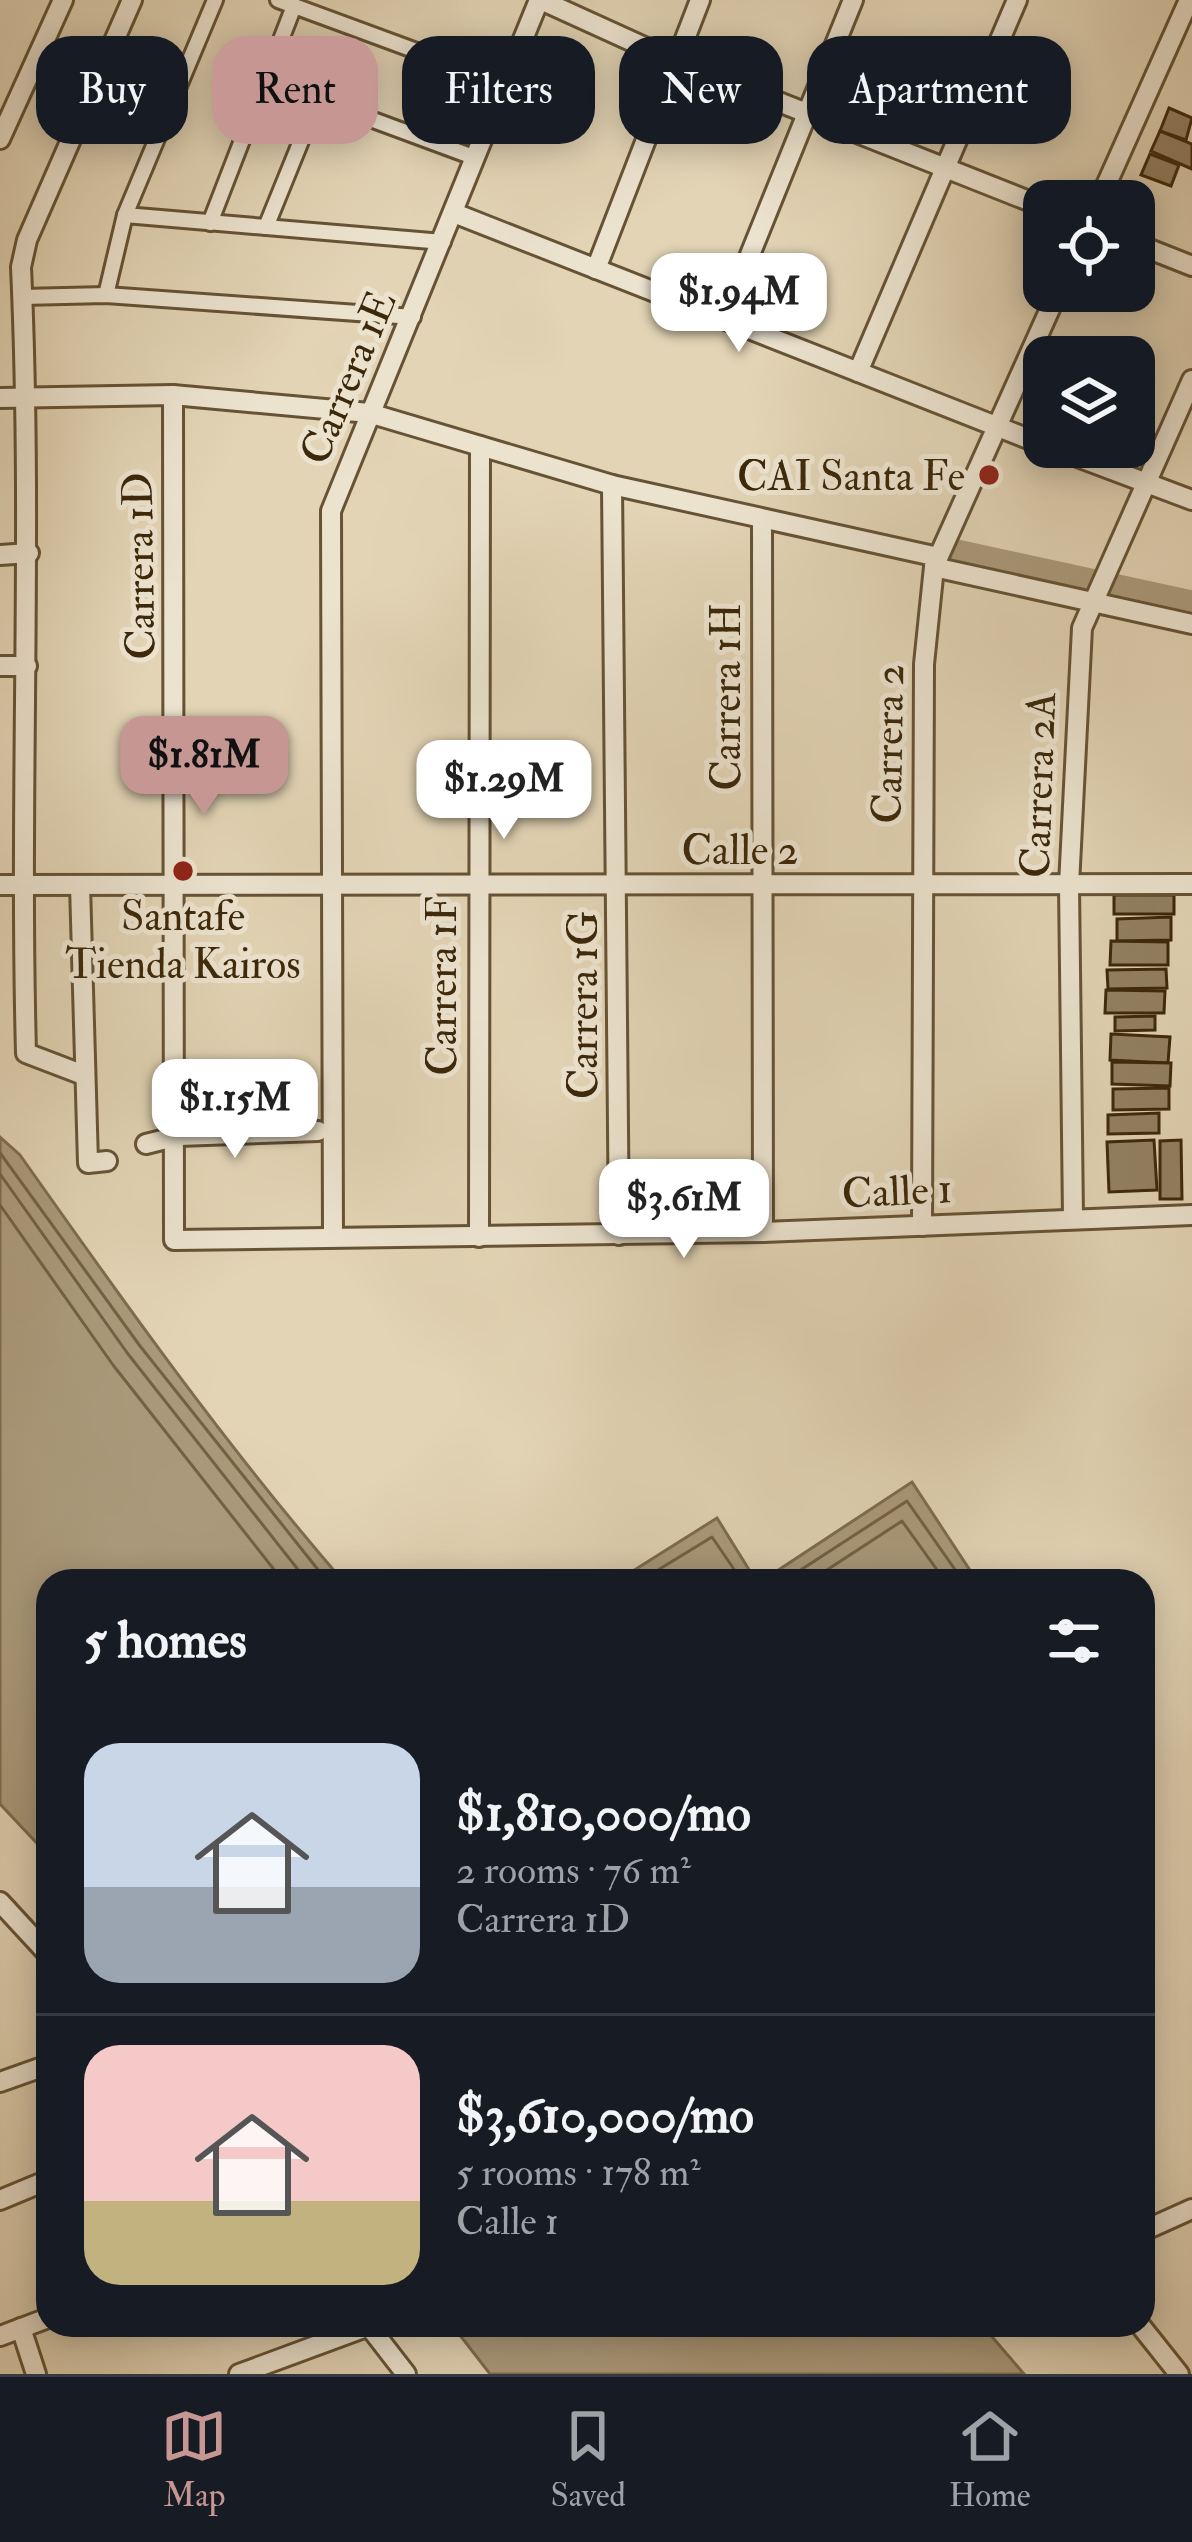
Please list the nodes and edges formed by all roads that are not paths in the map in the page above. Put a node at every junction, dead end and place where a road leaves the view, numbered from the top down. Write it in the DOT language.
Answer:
graph roads {
  1 [pos="64,0"];
  2 [pos="131,0"];
  3 [pos="214,0"];
  4 [pos="540,0"];
  5 [pos="700,0"];
  6 [pos="854,0"];
  7 [pos="1017,0"];
  8 [pos="1189,0"];
  9 [pos="286,3"];
  10 [pos="277,36"];
  11 [pos="525,36"];
  12 [pos="620,36"];
  13 [pos="685,36"];
  14 [pos="402,46"];
  15 [pos="783,103"];
  16 [pos="806,112"];
  17 [pos="378,121"];
  18 [pos="0,139"];
  19 [pos="240,144"];
  20 [pos="300,144"];
  21 [pos="482,144"];
  22 [pos="643,144"];
  23 [pos="476,158"];
  24 [pos="943,167"];
  25 [pos="1109,180"];
  26 [pos="1023,199"];
  27 [pos="454,213"];
  28 [pos="125,215"];
  29 [pos="210,223"];
  30 [pos="266,227"];
  31 [pos="443,242"];
  32 [pos="1155,251"];
  33 [pos="1192,266"];
  34 [pos="596,269"];
  35 [pos="106,295"];
  36 [pos="22,297"];
  37 [pos="1048,312"];
  38 [pos="413,317"];
  39 [pos="724,320"];
  40 [pos="858,372"];
  41 [pos="1192,380"];
  42 [pos="173,394"];
  43 [pos="22,397"];
  44 [pos="0,398"];
  45 [pos="369,413"];
  46 [pos="995,427"];
  47 [pos="1023,437"];
  48 [pos="481,446"];
  49 [pos="1106,468"];
  50 [pos="1147,483"];
  51 [pos="612,485"];
  52 [pos="1192,500"];
  53 [pos="762,522"];
  54 [pos="29,553"];
  55 [pos="0,555"];
  56 [pos="938,556"];
  57 [pos="1092,600"];
  58 [pos="1192,624"];
  59 [pos="27,666"];
  60 [pos="0,667"];
  61 [pos="920,883"];
  62 [pos="617,884"];
  63 [pos="1192,884"];
  64 [pos="80,885"];
  65 [pos="1069,885"];
  66 [pos="0,886"];
  67 [pos="22,886"];
  68 [pos="328,886"];
  69 [pos="760,887"];
  70 [pos="476,888"];
  71 [pos="178,889"];
  72 [pos="81,1074"];
  73 [pos="318,1130"];
  74 [pos="178,1136"];
  75 [pos="146,1144"];
  76 [pos="98,1162"];
  77 [pos="1192,1215"];
  78 [pos="1073,1217"];
  79 [pos="922,1226"];
  80 [pos="763,1232"];
  81 [pos="619,1235"];
  82 [pos="333,1236"];
  83 [pos="478,1237"];
  84 [pos="174,1240"];
  85 [pos="0,1903"];
  86 [pos="36,1941"];
  87 [pos="36,2069"];
  88 [pos="0,2082"];
  89 [pos="36,2185"];
  90 [pos="0,2200"];
  91 [pos="1192,2209"];
  92 [pos="1155,2226"];
  93 [pos="36,2322"];
  94 [pos="21,2328"];
  95 [pos="0,2336"];
  96 [pos="339,2337"];
  97 [pos="377,2337"];
  98 [pos="1150,2337"];
  99 [pos="36,2374"];
  100 [pos="239,2374"];
  101 [pos="406,2374"];
  102 [pos="1179,2374"];
  1 -- 18 [label="street"];
  2 -- 36 [label="street"];
  3 -- 28 [label="street"];
  4 -- 11 [label="street, Carrera 1E"];
  4 -- 12 [label="street"];
  5 -- 13 [label="street"];
  6 -- 16 [label="street"];
  7 -- 24 [label="street"];
  8 -- 25 [label="street"];
  9 -- 10 [label="street"];
  9 -- 14 [label="street"];
  15 -- 16 [label="street"];
  16 -- 24 [label="street"];
  16 -- 39 [label="street"];
  17 -- 23 [label="street"];
  19 -- 29 [label="street"];
  20 -- 30 [label="street"];
  21 -- 23 [label="street, Carrera 1E"];
  22 -- 34 [label="street"];
  23 -- 27 [label="street, Carrera 1E"];
  24 -- 26 [label="street"];
  24 -- 40 [label="street"];
  27 -- 31 [label="street, Carrera 1E"];
  27 -- 34 [label="street"];
  28 -- 29 [label="street"];
  28 -- 35 [label="street"];
  29 -- 30 [label="street"];
  30 -- 31 [label="street"];
  31 -- 38 [label="street, Carrera 1E"];
  32 -- 33 [label="street"];
  34 -- 39 [label="street"];
  35 -- 36 [label="street"];
  35 -- 38 [label="street"];
  36 -- 43 [label="street"];
  37 -- 46 [label="street, Carrera 2"];
  38 -- 45 [label="street, Carrera 1E"];
  39 -- 40 [label="street"];
  40 -- 46 [label="street"];
  41 -- 50 [label="street, Carrera 2A"];
  42 -- 43 [label="street"];
  42 -- 45 [label="street"];
  42 -- 71 [label="street, Carrera 1D"];
  43 -- 44 [label="street"];
  43 -- 54 [label="street"];
  45 -- 48 [label="street"];
  45 -- 68 [label="street, Carrera 1E"];
  46 -- 47 [label="street"];
  46 -- 56 [label="street, Carrera 2"];
  48 -- 51 [label="street"];
  48 -- 70 [label="street, Carrera 1F"];
  49 -- 50 [label="street"];
  50 -- 52 [label="street"];
  50 -- 57 [label="street, Carrera 2A"];
  51 -- 53 [label="street"];
  51 -- 62 [label="street, Carrera 1G"];
  53 -- 56 [label="street"];
  53 -- 69 [label="street, Carrera 1H"];
  54 -- 55 [label="street"];
  54 -- 59 [label="street"];
  56 -- 57 [label="street"];
  56 -- 61 [label="street, Carrera 2"];
  57 -- 58 [label="street"];
  57 -- 65 [label="street, Carrera 2A"];
  59 -- 60 [label="street"];
  59 -- 67 [label="street"];
  61 -- 65 [label="street, Calle 2"];
  61 -- 69 [label="street, Calle 2"];
  61 -- 79 [label="street, Carrera 2"];
  62 -- 69 [label="street, Calle 2"];
  62 -- 70 [label="street, Calle 2"];
  62 -- 81 [label="street, Carrera 1G"];
  63 -- 65 [label="street, Calle 2"];
  64 -- 67 [label="street, Calle 2"];
  64 -- 71 [label="street, Calle 2"];
  64 -- 72 [label="street"];
  65 -- 78 [label="street, Carrera 2A"];
  66 -- 67 [label="street, Calle 2"];
  67 -- 72 [label="street"];
  68 -- 70 [label="street, Calle 2"];
  68 -- 71 [label="street, Calle 2"];
  68 -- 82 [label="street, Carrera 1E"];
  69 -- 80 [label="street, Carrera 1H"];
  70 -- 83 [label="street, Carrera 1F"];
  71 -- 74 [label="street, Carrera 1D"];
  72 -- 76 [label="street"];
  73 -- 74 [label="street"];
  74 -- 75 [label="street"];
  74 -- 84 [label="street, Carrera 1D"];
  77 -- 78 [label="street, Calle 1"];
  78 -- 79 [label="street, Calle 1"];
  79 -- 80 [label="street, Calle 1"];
  80 -- 81 [label="street, Calle 1"];
  81 -- 83 [label="street, Calle 1"];
  82 -- 83 [label="street, Calle 1"];
  82 -- 84 [label="street, Calle 1"];
  85 -- 86 [label="street"];
  87 -- 88 [label="street"];
  89 -- 90 [label="street"];
  91 -- 92 [label="street"];
  93 -- 94 [label="street"];
  94 -- 95 [label="street"];
  94 -- 99 [label="street"];
  96 -- 100 [label="street"];
  97 -- 101 [label="street"];
  98 -- 102 [label="street"];
}
